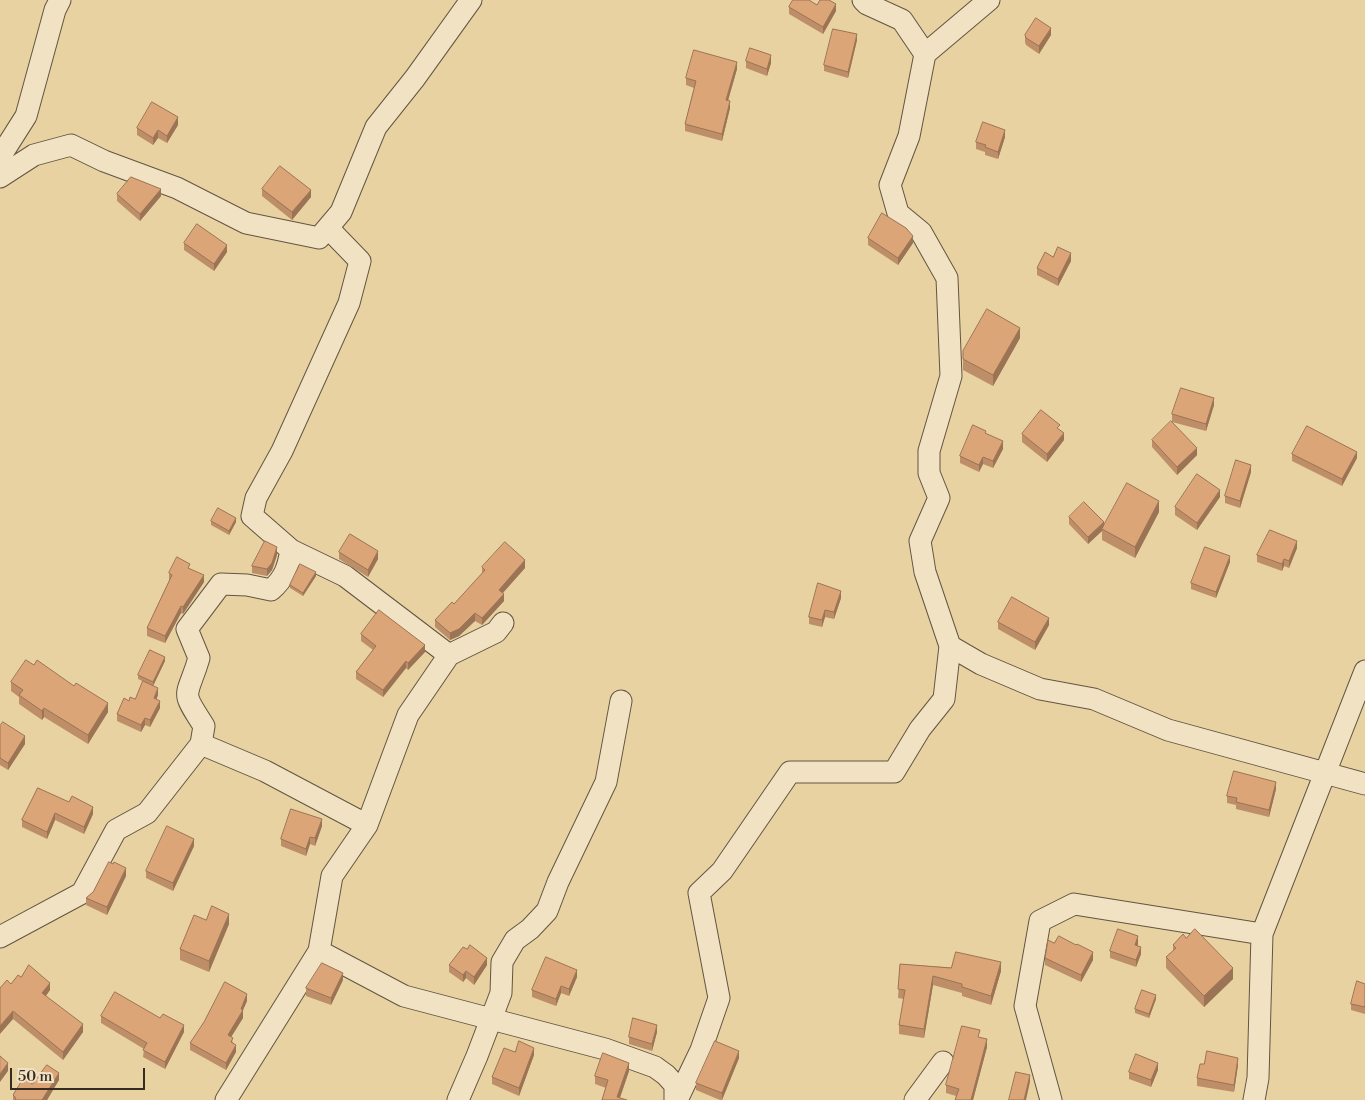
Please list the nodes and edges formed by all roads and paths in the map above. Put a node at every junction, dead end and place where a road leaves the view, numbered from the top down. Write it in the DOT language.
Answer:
graph roads {
  1 [pos="60,0"];
  2 [pos="471,0"];
  3 [pos="863,0"];
  4 [pos="989,0"];
  5 [pos="925,54"];
  6 [pos="0,157"];
  7 [pos="0,177"];
  8 [pos="328,228"];
  9 [pos="291,550"];
  10 [pos="503,623"];
  11 [pos="950,646"];
  12 [pos="448,656"];
  13 [pos="1365,671"];
  14 [pos="621,701"];
  15 [pos="201,744"];
  16 [pos="1324,773"];
  17 [pos="1365,784"];
  18 [pos="367,826"];
  19 [pos="1262,934"];
  20 [pos="0,937"];
  21 [pos="319,951"];
  22 [pos="492,1018"];
  23 [pos="943,1062"];
  24 [pos="226,1100"];
  25 [pos="458,1100"];
  26 [pos="676,1100"];
  27 [pos="915,1100"];
  28 [pos="1051,1100"];
  29 [pos="1254,1100"];
  1 -- 6 [label="street"];
  2 -- 8 [label="street"];
  3 -- 5 [label="street"];
  4 -- 5 [label="street"];
  5 -- 11 [label="street"];
  7 -- 8 [label="street"];
  8 -- 9 [label="street"];
  9 -- 12 [label="street"];
  9 -- 15 [label="street"];
  10 -- 12 [label="street"];
  11 -- 16 [label="street"];
  11 -- 26 [label="street"];
  12 -- 18 [label="street"];
  13 -- 16 [label="street"];
  14 -- 22 [label="street"];
  15 -- 18 [label="street"];
  15 -- 20 [label="street"];
  16 -- 17 [label="street"];
  16 -- 19 [label="street"];
  18 -- 21 [label="street"];
  19 -- 28 [label="street"];
  19 -- 29 [label="street"];
  21 -- 22 [label="street"];
  21 -- 24 [label="street"];
  22 -- 25 [label="street"];
  22 -- 26 [label="street"];
  23 -- 27 [label="street"];
}
